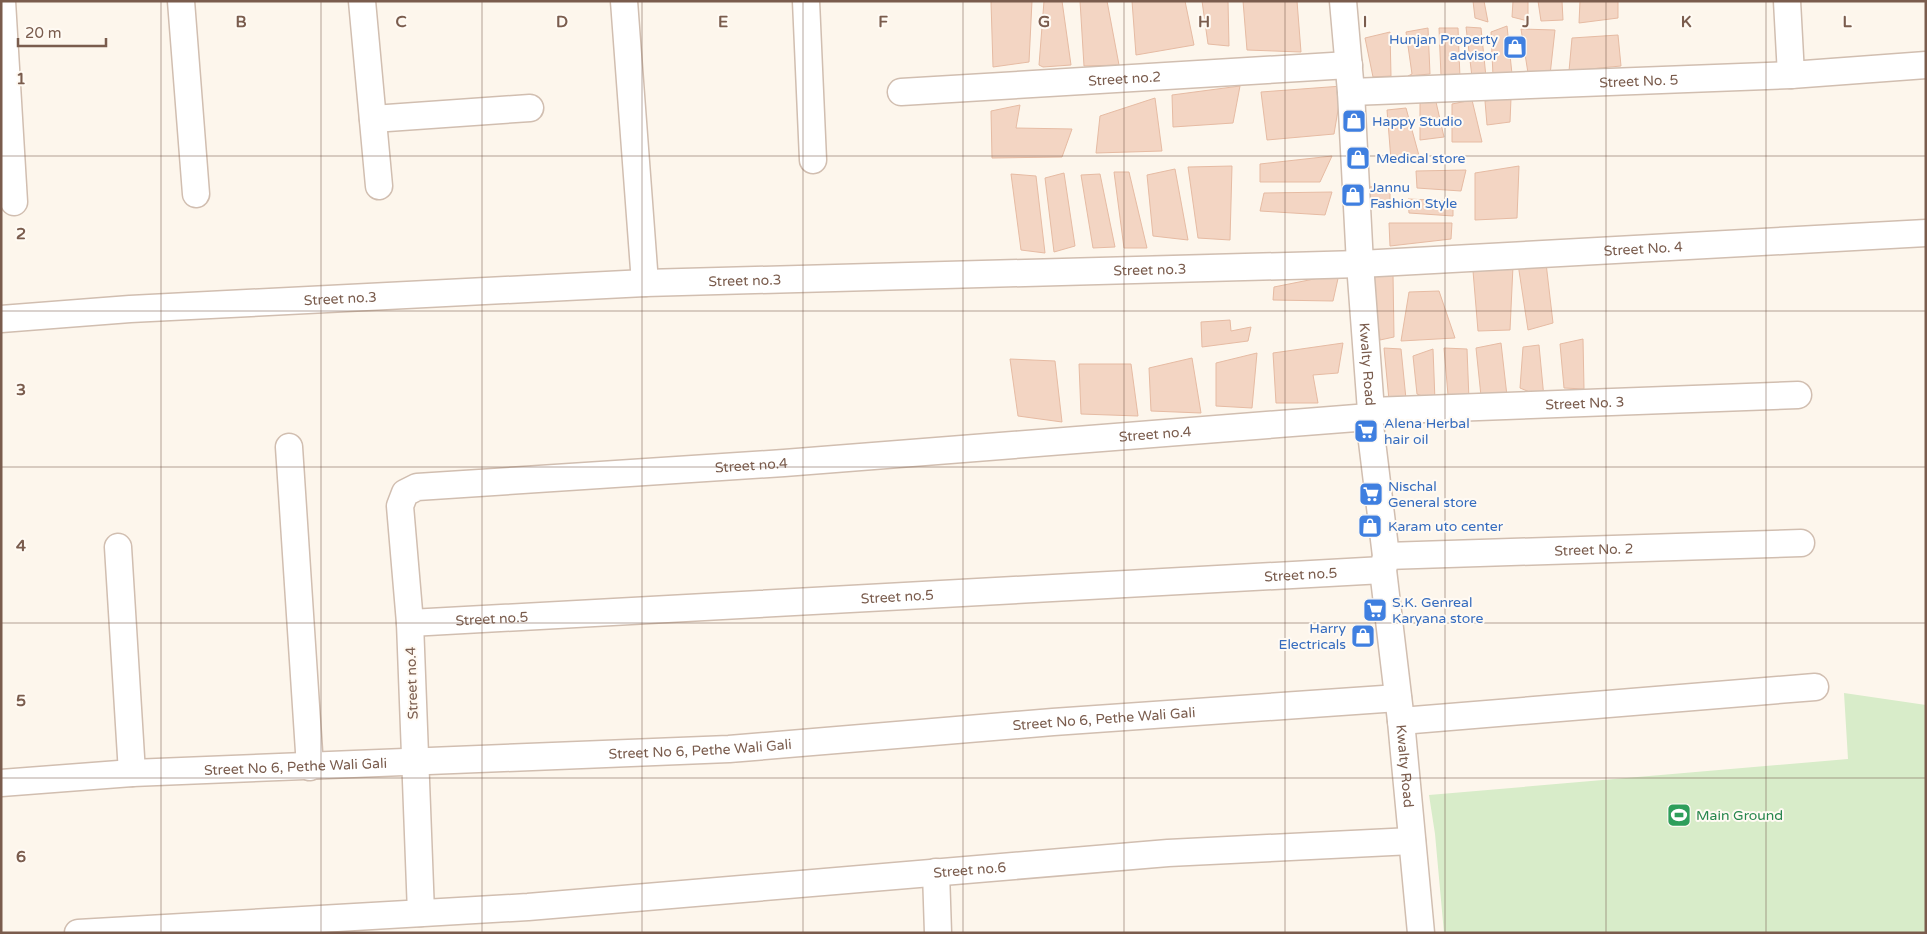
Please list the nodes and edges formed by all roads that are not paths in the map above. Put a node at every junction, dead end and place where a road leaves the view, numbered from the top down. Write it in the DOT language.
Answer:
graph roads {
  1 [pos="2,1"];
  2 [pos="182,1"];
  3 [pos="362,1"];
  4 [pos="624,1"];
  5 [pos="806,1"];
  6 [pos="1344,1"];
  7 [pos="1786,1"];
  8 [pos="1349,65"];
  9 [pos="1926,65"];
  10 [pos="1791,75"];
  11 [pos="901,92"];
  12 [pos="1351,92"];
  13 [pos="530,108"];
  14 [pos="373,119"];
  15 [pos="813,160"];
  16 [pos="378,186"];
  17 [pos="196,194"];
  18 [pos="14,202"];
  19 [pos="1926,233"];
  20 [pos="1360,264"];
  21 [pos="645,283"];
  22 [pos="1,319"];
  23 [pos="1798,395"];
  24 [pos="1370,414"];
  25 [pos="289,447"];
  26 [pos="1801,543"];
  27 [pos="118,547"];
  28 [pos="1385,563"];
  29 [pos="410,623"];
  30 [pos="1815,687"];
  31 [pos="1400,709"];
  32 [pos="415,763"];
  33 [pos="310,767"];
  34 [pos="132,773"];
  35 [pos="1,782"];
  36 [pos="1412,841"];
  37 [pos="936,872"];
  38 [pos="421,914"];
  39 [pos="78,933"];
  40 [pos="938,933"];
  41 [pos="1421,933"];
  1 -- 18 [label="street"];
  2 -- 17 [label="street"];
  3 -- 14 [label="street"];
  4 -- 21 [label="street"];
  5 -- 15 [label="street"];
  6 -- 8 [label="street, Kwalty Road"];
  7 -- 10 [label="street"];
  8 -- 11 [label="street, Street no.2"];
  8 -- 12 [label="street, Kwalty Road"];
  9 -- 10 [label="street, Street No. 5"];
  10 -- 12 [label="street, Street No. 5"];
  12 -- 20 [label="street, Kwalty Road"];
  13 -- 14 [label="street"];
  14 -- 16 [label="street"];
  19 -- 20 [label="street, Street No. 4"];
  20 -- 21 [label="street, Street no.3"];
  20 -- 24 [label="street, Kwalty Road"];
  21 -- 22 [label="street, Street no.3"];
  23 -- 24 [label="street, Street No. 3"];
  24 -- 28 [label="street, Kwalty Road"];
  24 -- 29 [label="street, Street no.4"];
  25 -- 33 [label="street"];
  26 -- 28 [label="street, Street No. 2"];
  27 -- 34 [label="street"];
  28 -- 29 [label="street, Street no.5"];
  28 -- 31 [label="street, Kwalty Road"];
  29 -- 32 [label="street, Street no.4"];
  30 -- 31 [label="street, Street No 6, Pethe Wali Gali"];
  31 -- 32 [label="street, Street No 6, Pethe Wali Gali"];
  31 -- 36 [label="street, Kwalty Road"];
  32 -- 33 [label="street, Street No 6, Pethe Wali Gali"];
  32 -- 38 [label="street, Street no.4"];
  33 -- 34 [label="street, Street No 6, Pethe Wali Gali"];
  34 -- 35 [label="street, Street No 6, Pethe Wali Gali"];
  36 -- 37 [label="street, Street no.6"];
  36 -- 41 [label="street, Kwalty Road"];
  37 -- 38 [label="street, Street no.6"];
  37 -- 40 [label="street"];
  38 -- 39 [label="street, Street no.6"];
}
